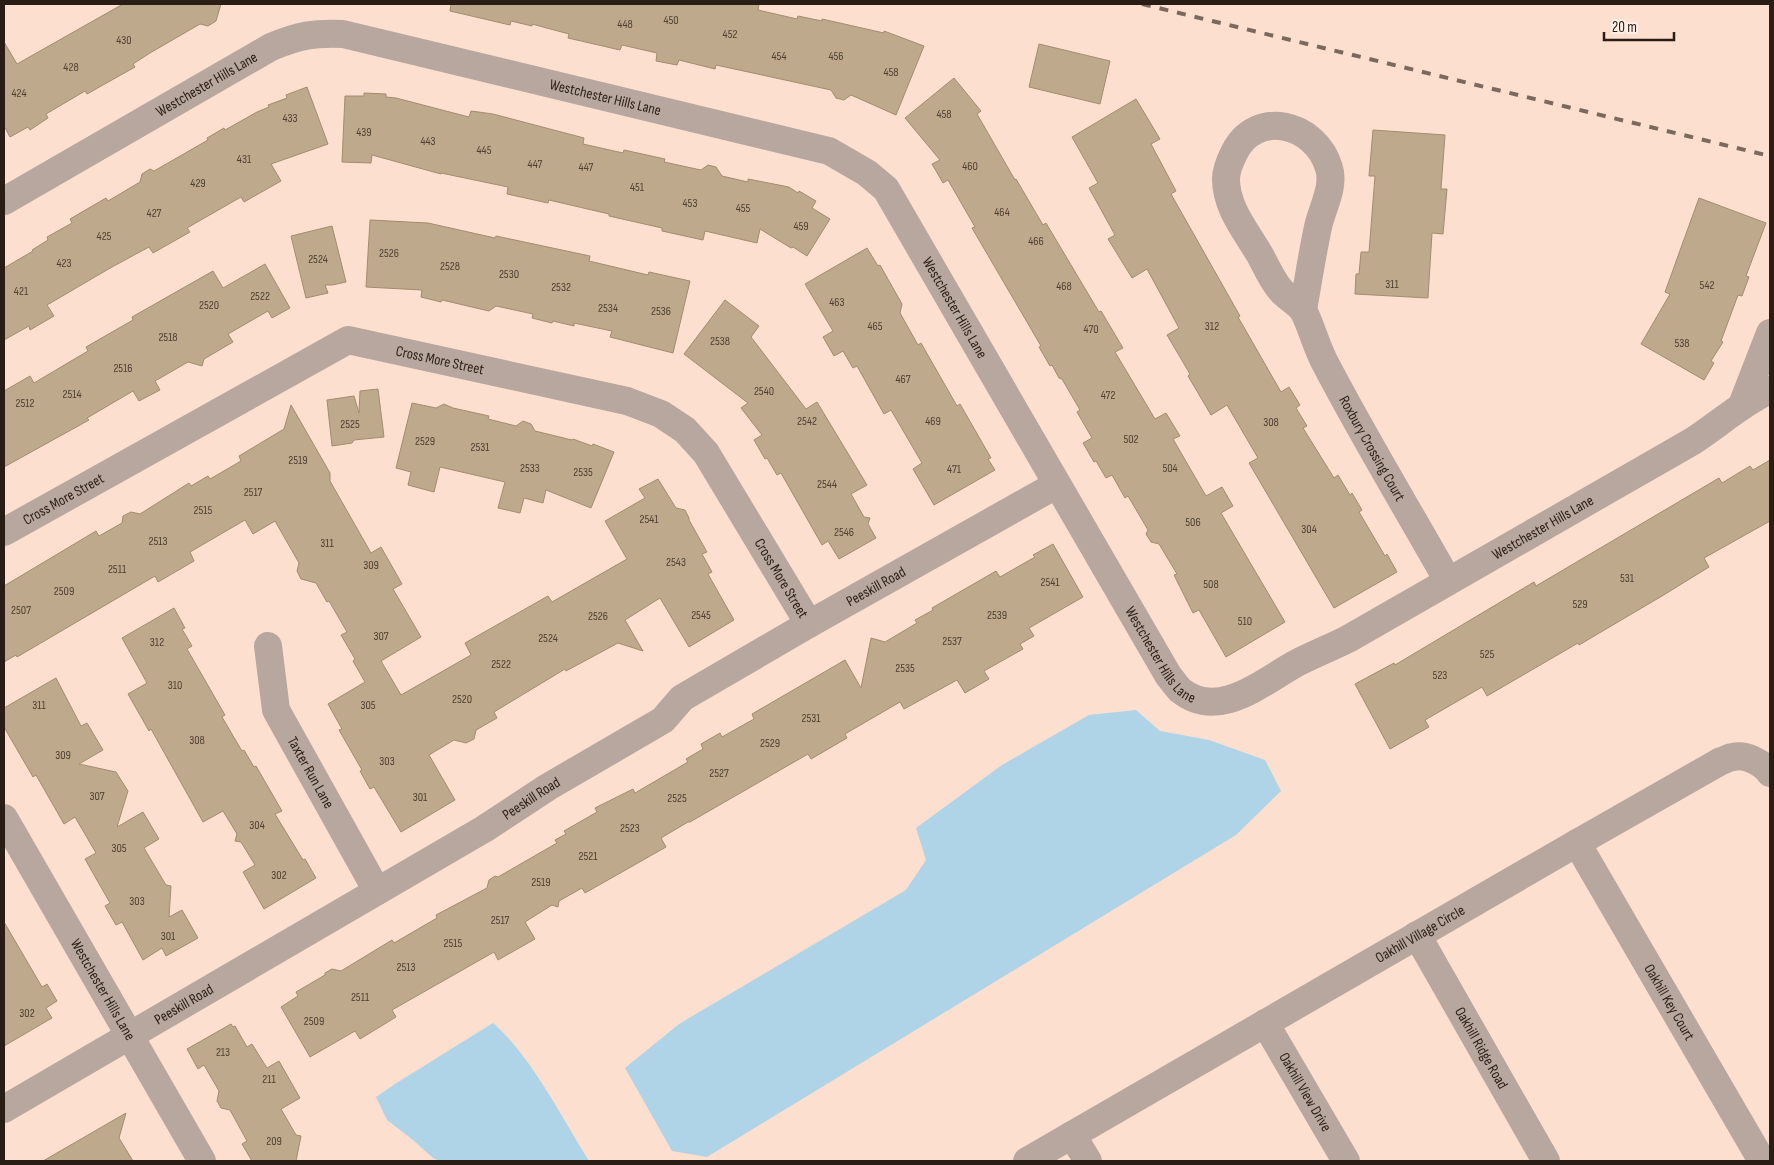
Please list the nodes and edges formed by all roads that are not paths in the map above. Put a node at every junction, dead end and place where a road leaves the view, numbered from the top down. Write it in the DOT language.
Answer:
graph roads {
  1 [pos="4,201"];
  2 [pos="1303,310"];
  3 [pos="1770,333"];
  4 [pos="1770,390"];
  5 [pos="1742,405"];
  6 [pos="1056,485"];
  7 [pos="4,532"];
  8 [pos="1448,581"];
  9 [pos="809,624"];
  10 [pos="268,646"];
  11 [pos="1770,773"];
  12 [pos="4,818"];
  13 [pos="1577,843"];
  14 [pos="377,891"];
  15 [pos="1417,935"];
  16 [pos="1265,1023"];
  17 [pos="130,1036"];
  18 [pos="4,1109"];
  19 [pos="1072,1135"];
  20 [pos="202,1161"];
  21 [pos="1027,1161"];
  22 [pos="1088,1161"];
  23 [pos="1346,1161"];
  24 [pos="1546,1161"];
  25 [pos="1762,1161"];
  1 -- 6 [label="street, Westchester Hills Lane"];
  2 -- 2 [label="street"];
  2 -- 8 [label="street, Roxbury Crossing Court"];
  3 -- 5 [label="street, Westchester Hills Lane"];
  4 -- 5 [label="street, Westchester Hills Lane"];
  5 -- 8 [label="street, Westchester Hills Lane"];
  6 -- 8 [label="street, Westchester Hills Lane"];
  6 -- 9 [label="street, Peeskill Road"];
  7 -- 9 [label="street, Cross More Street"];
  9 -- 14 [label="street, Peeskill Road"];
  10 -- 14 [label="street, Taxter Run Lane"];
  11 -- 13 [label="street, Oakhill Village Circle"];
  12 -- 17 [label="street, Westchester Hills Lane"];
  13 -- 15 [label="street, Oakhill Village Circle"];
  13 -- 25 [label="street, Oakhill Key Court"];
  14 -- 17 [label="street, Peeskill Road"];
  15 -- 16 [label="street, Oakhill Village Circle"];
  15 -- 24 [label="street, Oakhill Ridge Road"];
  16 -- 19 [label="street, Oakhill Village Circle"];
  16 -- 23 [label="street, Oakhill View Drive"];
  17 -- 18 [label="street, Peeskill Road"];
  17 -- 20 [label="street, Westchester Hills Lane"];
  19 -- 21 [label="street, Oakhill Village Circle"];
  19 -- 22 [label="street"];
}
